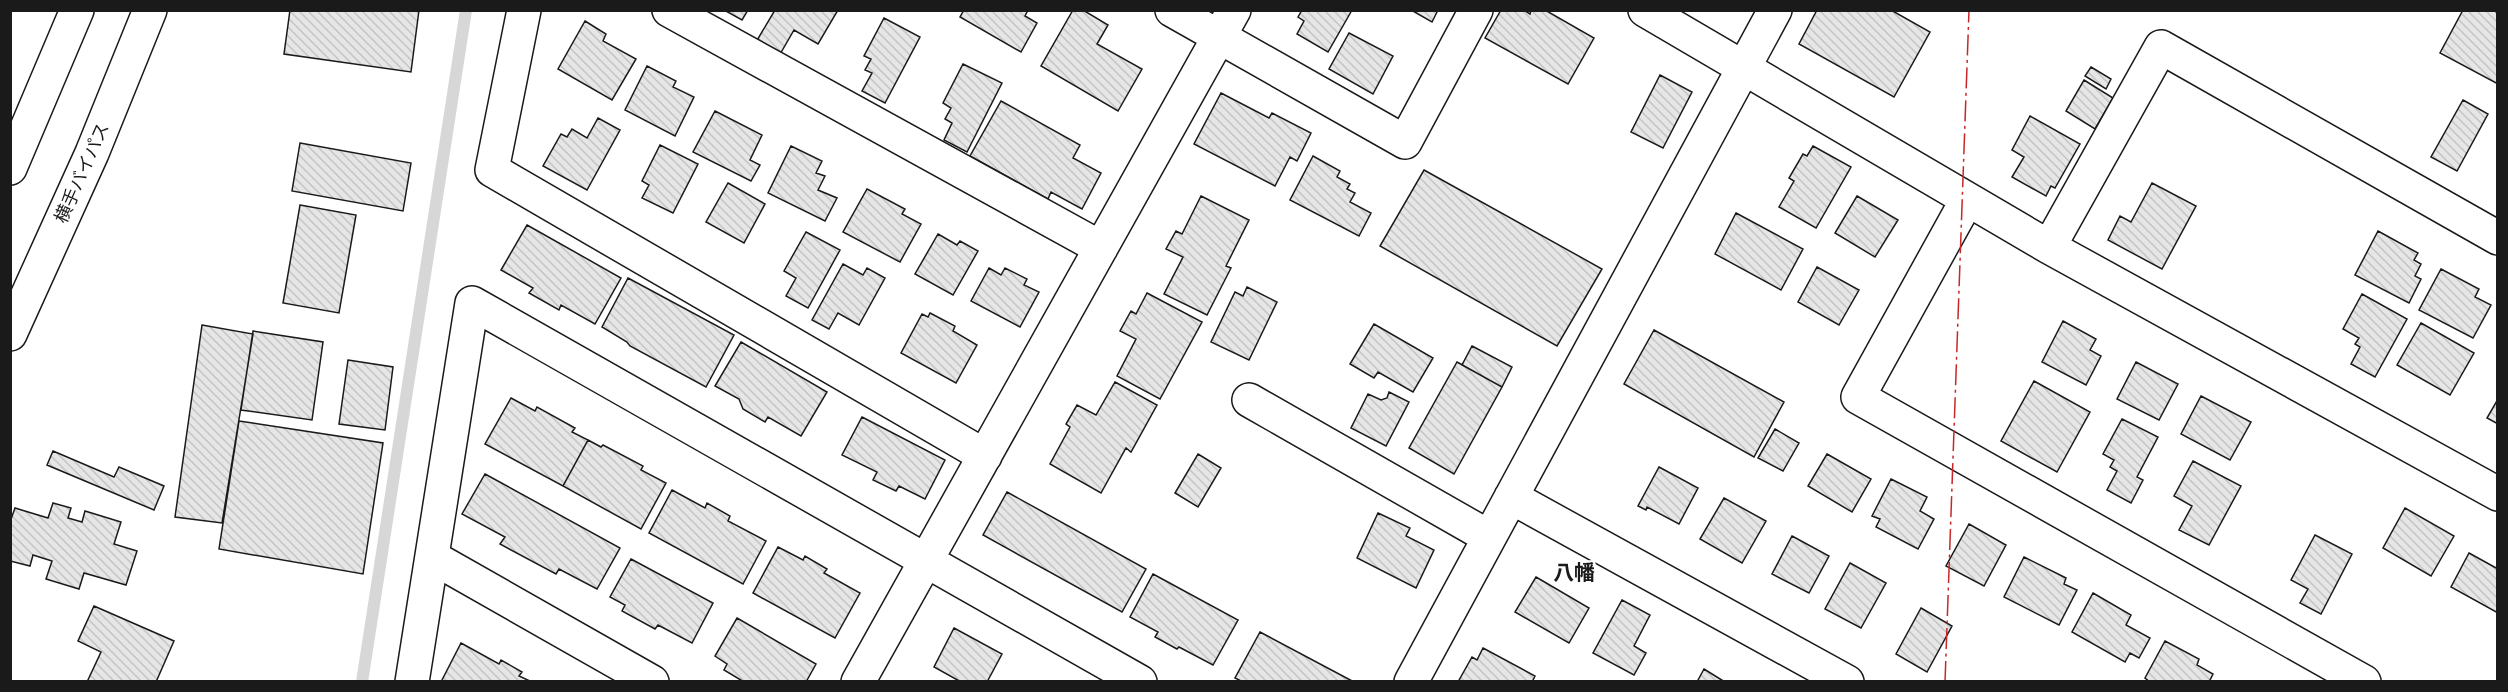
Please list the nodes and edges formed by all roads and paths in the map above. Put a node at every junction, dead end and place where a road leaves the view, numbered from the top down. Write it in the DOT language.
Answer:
graph roads {
  1 [pos="77,10"];
  2 [pos="150,10"];
  3 [pos="524,10"];
  4 [pos="669,10"];
  5 [pos="1172,10"];
  6 [pos="1476,10"];
  7 [pos="1646,10"];
  8 [pos="1775,10"];
  9 [pos="1227,24"];
  10 [pos="1743,69"];
  11 [pos="10,168"];
  12 [pos="1967,200"];
  13 [pos="2498,238"];
  14 [pos="2049,247"];
  15 [pos="1101,248"];
  16 [pos="10,334"];
  17 [pos="1249,400"];
  18 [pos="985,456"];
  19 [pos="2498,494"];
  20 [pos="1511,498"];
  21 [pos="1489,537"];
  22 [pos="432,557"];
  23 [pos="925,561"];
  24 [pos="412,681"];
  25 [pos="652,681"];
  26 [pos="858,681"];
  27 [pos="1140,681"];
  28 [pos="1411,681"];
  29 [pos="1847,681"];
  30 [pos="2364,681"];
  1 -- 11 [label="main road"];
  2 -- 16 [label="main road, 横手バイパス"];
  3 -- 18 [label="main road"];
  4 -- 15 [label="main road"];
  5 -- 9 [label="main road"];
  6 -- 9 [label="main road"];
  7 -- 10 [label="main road"];
  8 -- 10 [label="main road"];
  9 -- 15 [label="main road"];
  10 -- 12 [label="main road"];
  10 -- 20 [label="main road"];
  12 -- 14 [label="main road"];
  12 -- 30 [label="main road"];
  13 -- 14 [label="main road"];
  14 -- 19 [label="main road"];
  15 -- 18 [label="main road"];
  17 -- 21 [label="main road"];
  18 -- 23 [label="main road"];
  20 -- 21 [label="main road"];
  20 -- 29 [label="main road"];
  21 -- 28 [label="main road"];
  22 -- 23 [label="main road"];
  22 -- 24 [label="main road"];
  22 -- 25 [label="main road"];
  23 -- 26 [label="main road"];
  23 -- 27 [label="main road"];
}
